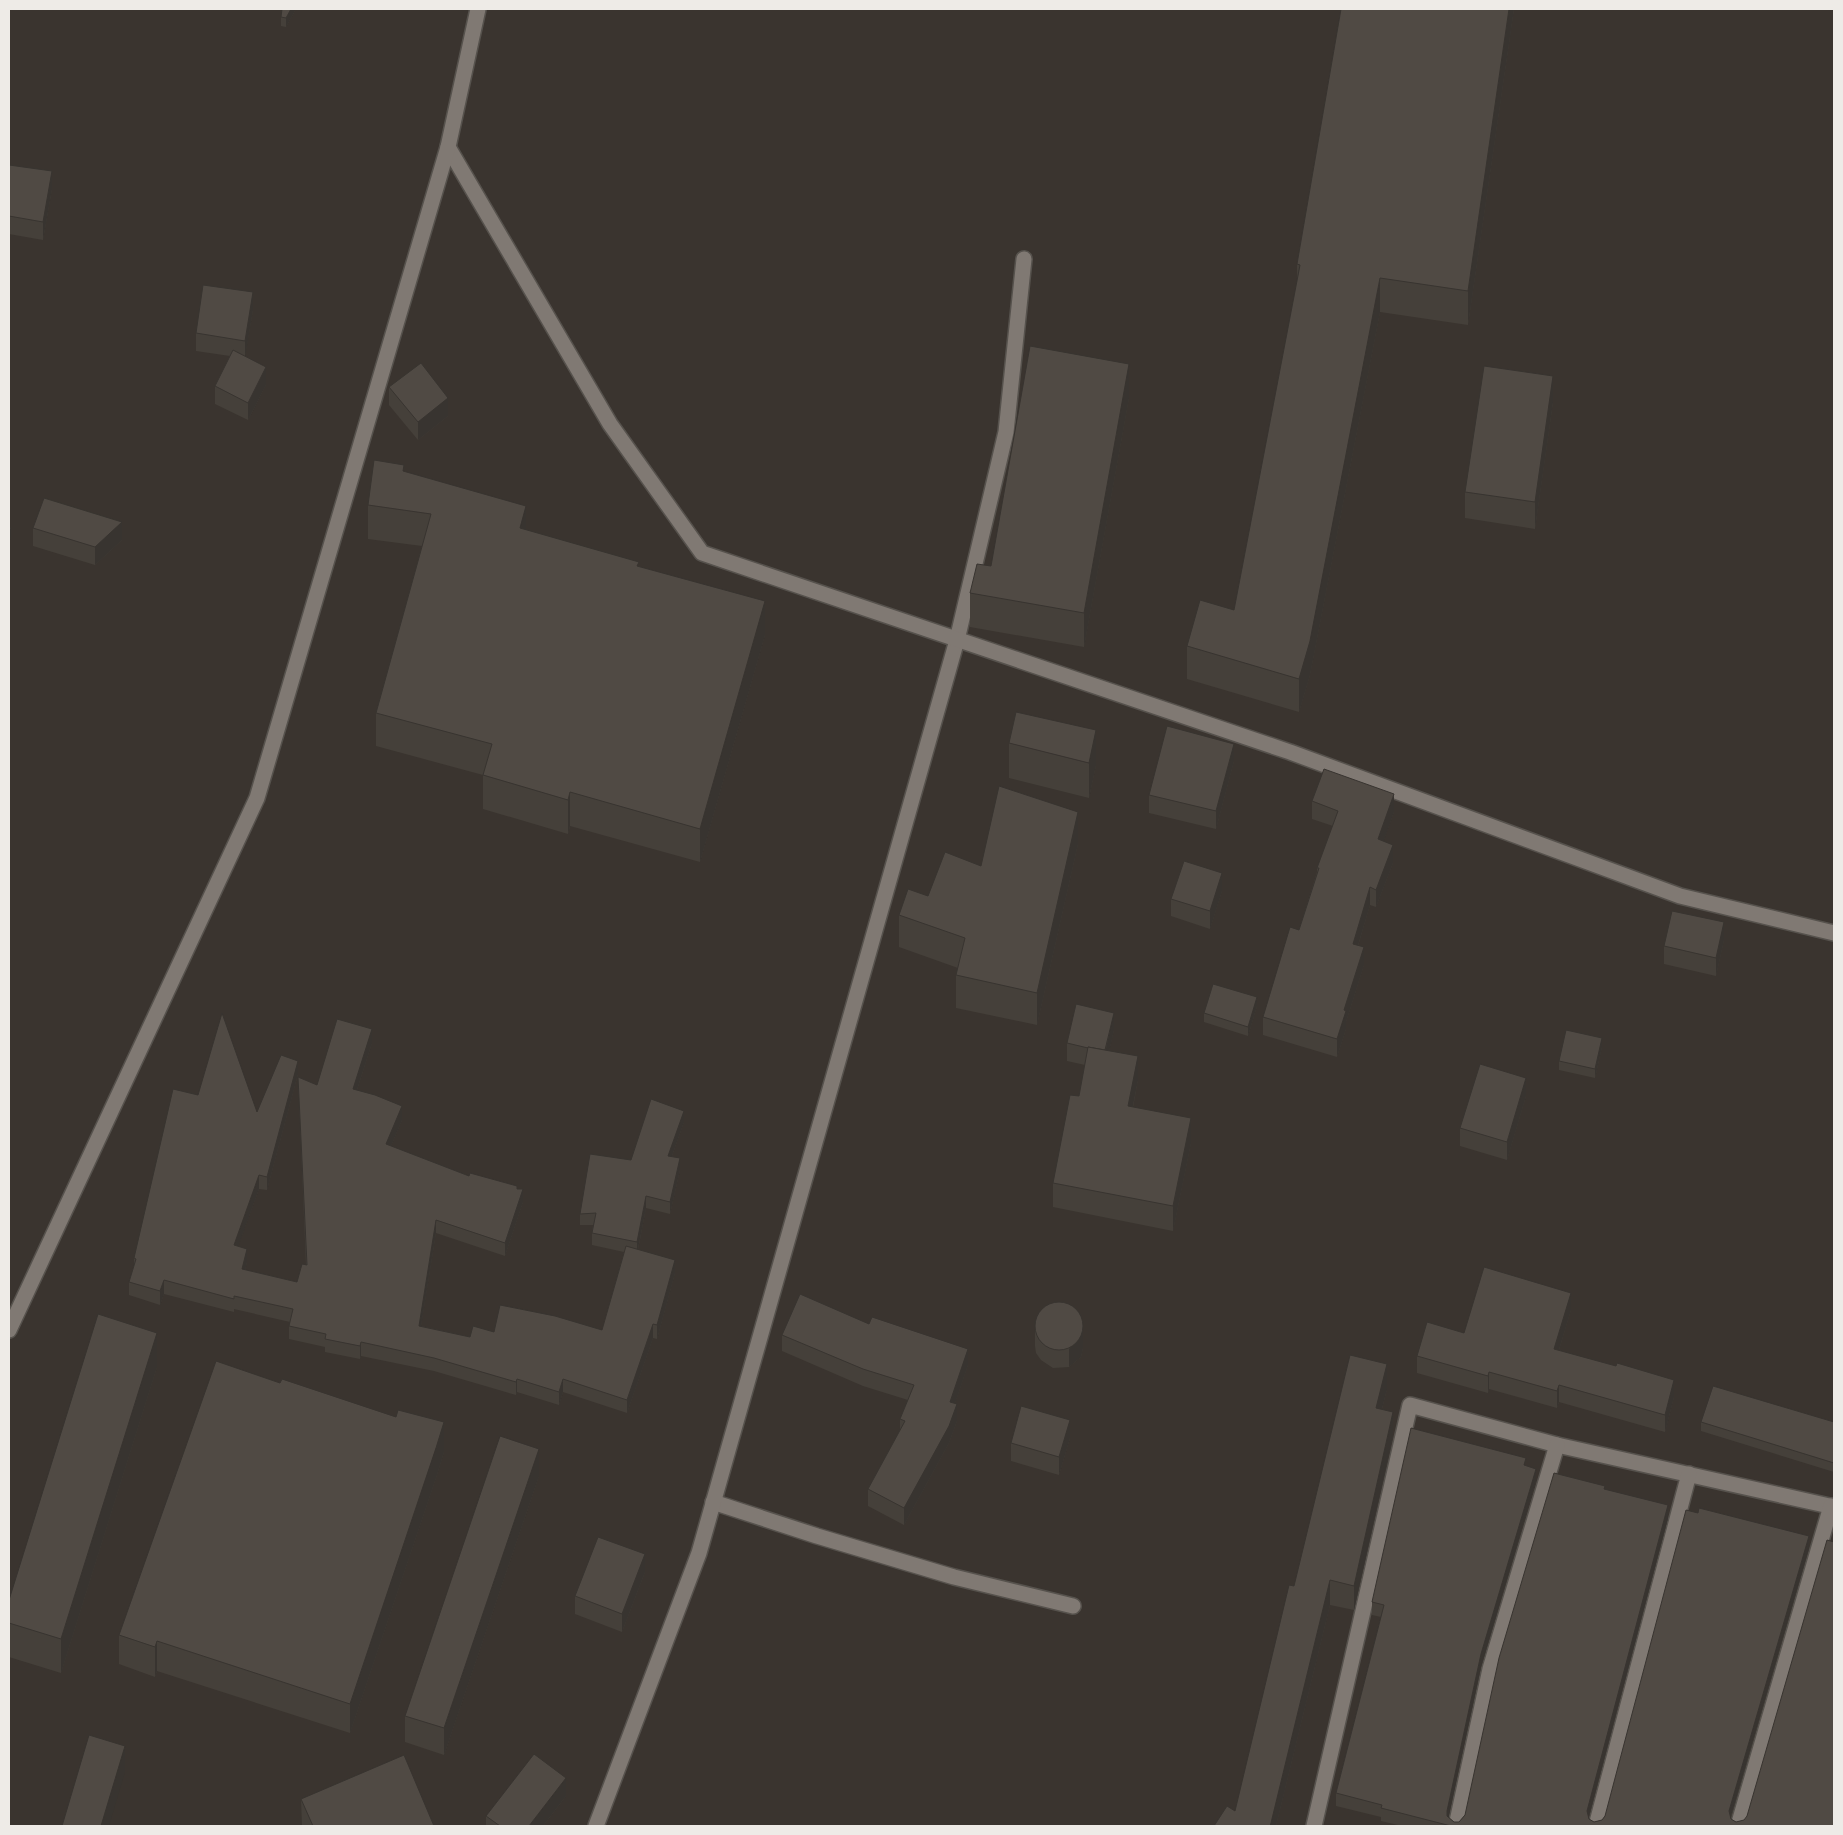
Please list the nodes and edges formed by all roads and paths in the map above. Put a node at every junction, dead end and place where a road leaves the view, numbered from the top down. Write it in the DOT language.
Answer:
graph roads {
  1 [pos="478,9"];
  2 [pos="448,147"];
  3 [pos="1024,259"];
  4 [pos="958,640"];
  5 [pos="1834,933"];
  6 [pos="9,1330"];
  7 [pos="1557,1445"];
  8 [pos="1689,1474"];
  9 [pos="714,1502"];
  10 [pos="1833,1506"];
  11 [pos="1073,1606"];
  12 [pos="596,1826"];
  13 [pos="1314,1826"];
  14 [pos="1456,1826"];
  15 [pos="1596,1826"];
  16 [pos="1738,1826"];
  1 -- 2 [label="street"];
  2 -- 4 [label="street"];
  2 -- 6 [label="street"];
  3 -- 4 [label="street"];
  4 -- 5 [label="street"];
  4 -- 9 [label="street"];
  7 -- 8 [label="street"];
  7 -- 13 [label="street"];
  7 -- 14 [label="street"];
  8 -- 10 [label="street"];
  8 -- 15 [label="street"];
  9 -- 11 [label="street"];
  9 -- 12 [label="street"];
  10 -- 16 [label="street"];
}
